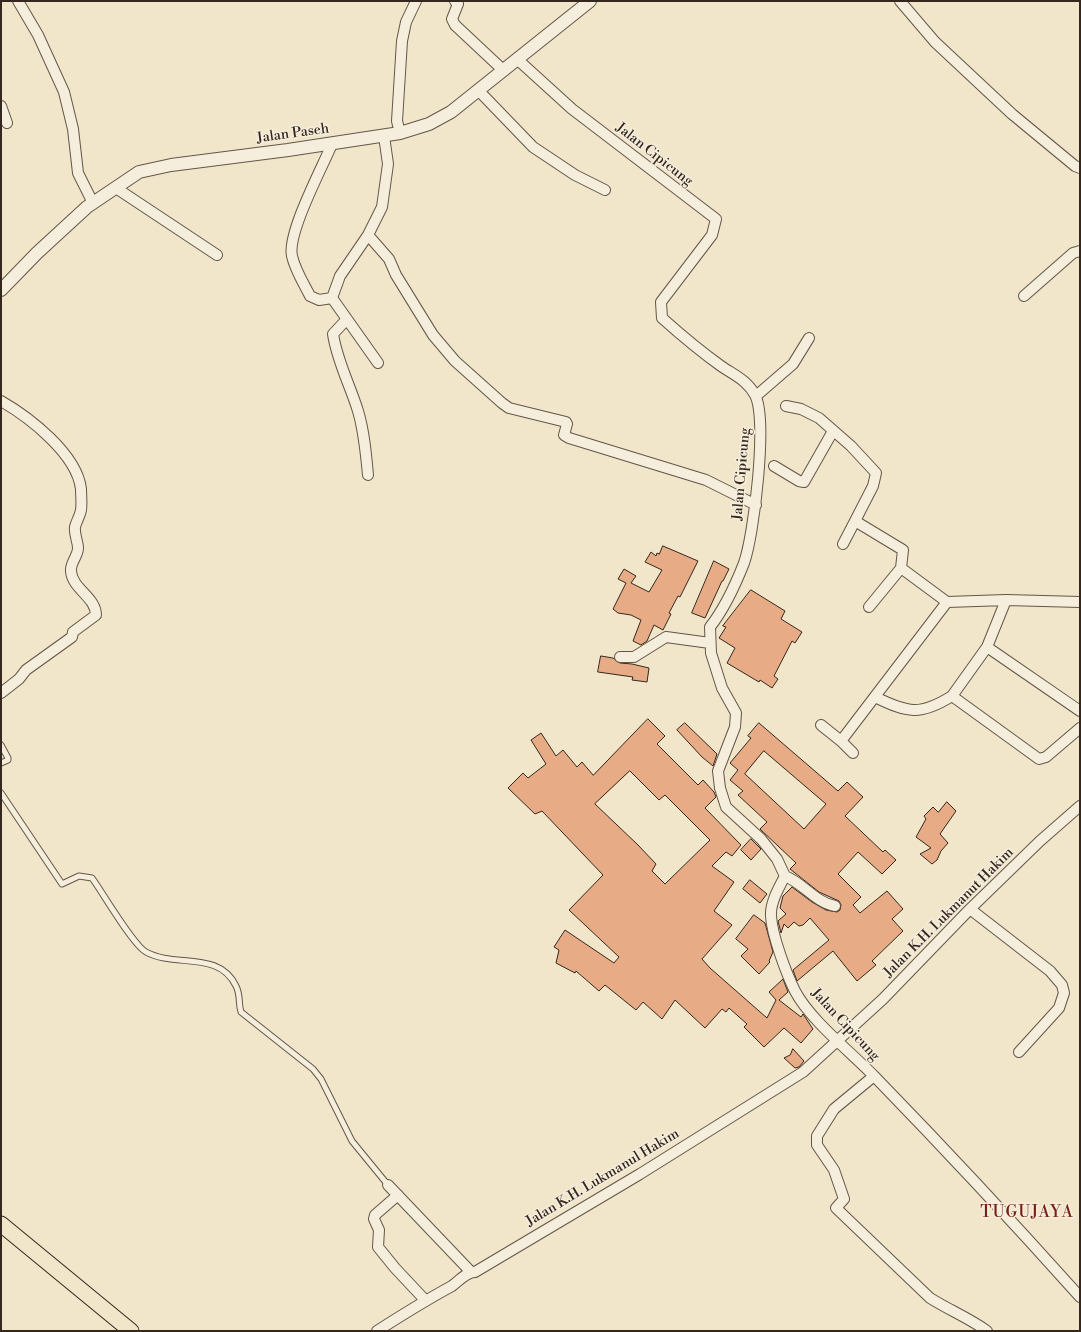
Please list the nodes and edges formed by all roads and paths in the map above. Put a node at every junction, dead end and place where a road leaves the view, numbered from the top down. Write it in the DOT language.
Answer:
graph roads {
  1 [pos="18,1"];
  2 [pos="416,1"];
  3 [pos="455,1"];
  4 [pos="590,1"];
  5 [pos="900,1"];
  6 [pos="517,59"];
  7 [pos="503,70"];
  8 [pos="478,90"];
  9 [pos="1,106"];
  10 [pos="7,123"];
  11 [pos="400,133"];
  12 [pos="384,136"];
  13 [pos="332,144"];
  14 [pos="1080,168"];
  15 [pos="116,188"];
  16 [pos="605,190"];
  17 [pos="93,203"];
  18 [pos="368,235"];
  19 [pos="1080,251"];
  20 [pos="217,255"];
  21 [pos="1,290"];
  22 [pos="1024,296"];
  23 [pos="332,298"];
  24 [pos="347,319"];
  25 [pos="809,338"];
  26 [pos="378,364"];
  27 [pos="756,397"];
  28 [pos="1,401"];
  29 [pos="786,406"];
  30 [pos="833,431"];
  31 [pos="774,466"];
  32 [pos="368,475"];
  33 [pos="756,505"];
  34 [pos="855,521"];
  35 [pos="843,544"];
  36 [pos="901,568"];
  37 [pos="1006,600"];
  38 [pos="947,602"];
  39 [pos="1080,602"];
  40 [pos="869,607"];
  41 [pos="710,643"];
  42 [pos="987,647"];
  43 [pos="620,656"];
  44 [pos="1,693"];
  45 [pos="952,696"];
  46 [pos="875,697"];
  47 [pos="1080,711"];
  48 [pos="821,725"];
  49 [pos="1080,728"];
  50 [pos="841,741"];
  51 [pos="1,745"];
  52 [pos="853,753"];
  53 [pos="1,763"];
  54 [pos="1,793"];
  55 [pos="1080,806"];
  56 [pos="785,876"];
  57 [pos="835,906"];
  58 [pos="970,908"];
  59 [pos="838,1040"];
  60 [pos="1019,1052"];
  61 [pos="874,1076"];
  62 [pos="388,1185"];
  63 [pos="398,1194"];
  64 [pos="1,1224"];
  65 [pos="471,1272"];
  66 [pos="1080,1297"];
  67 [pos="425,1300"];
  68 [pos="131,1331"];
  69 [pos="377,1331"];
  70 [pos="987,1331"];
  1 -- 17 [label="street"];
  2 -- 11 [label="street"];
  3 -- 7 [label="street"];
  4 -- 6 [label="street, Jalan Paseh"];
  5 -- 14 [label="street"];
  6 -- 7 [label="street, Jalan Paseh"];
  6 -- 27 [label="street, Jalan Cipicung"];
  7 -- 8 [label="street, Jalan Paseh"];
  8 -- 11 [label="street, Jalan Paseh"];
  8 -- 16 [label="street"];
  9 -- 10 [label="street"];
  11 -- 12 [label="street, Jalan Paseh"];
  12 -- 13 [label="street, Jalan Paseh"];
  12 -- 18 [label="street"];
  13 -- 15 [label="street, Jalan Paseh"];
  13 -- 23 [label="street"];
  15 -- 17 [label="street, Jalan Paseh"];
  15 -- 20 [label="street"];
  17 -- 21 [label="street, Jalan Paseh"];
  18 -- 23 [label="street"];
  18 -- 33 [label="street"];
  19 -- 22 [label="street"];
  23 -- 24 [label="street"];
  24 -- 26 [label="street"];
  24 -- 32 [label="street"];
  25 -- 27 [label="street"];
  27 -- 33 [label="street, Jalan Cipicung"];
  28 -- 44 [label="street"];
  29 -- 30 [label="street"];
  30 -- 31 [label="street"];
  30 -- 34 [label="street"];
  33 -- 41 [label="street, Jalan Cipicung"];
  34 -- 35 [label="street"];
  34 -- 36 [label="street"];
  36 -- 38 [label="street"];
  36 -- 40 [label="street"];
  37 -- 38 [label="street"];
  37 -- 39 [label="street"];
  37 -- 42 [label="street"];
  38 -- 46 [label="street"];
  41 -- 43 [label="street"];
  41 -- 56 [label="street, Jalan Cipicung"];
  42 -- 45 [label="street"];
  42 -- 47 [label="street"];
  45 -- 46 [label="street"];
  45 -- 49 [label="street"];
  46 -- 50 [label="street"];
  48 -- 50 [label="street"];
  50 -- 52 [label="street"];
  51 -- 53 [label="lane"];
  54 -- 62 [label="lane"];
  55 -- 58 [label="street, Jalan K.H. Lukmanut Hakim"];
  56 -- 57 [label="street"];
  56 -- 59 [label="street, Jalan Cipicung"];
  58 -- 59 [label="street, Jalan K.H. Lukmanut Hakim"];
  58 -- 60 [label="street"];
  59 -- 61 [label="street, Jalan Cipicung"];
  59 -- 65 [label="street, Jalan K.H. Lukmanul Hakim"];
  61 -- 66 [label="street, Jalan Cipicung"];
  61 -- 70 [label="street"];
  62 -- 63 [label="street"];
  63 -- 65 [label="street"];
  63 -- 67 [label="street"];
  64 -- 68 [label="main road"];
  65 -- 67 [label="street, Jalan K.H. Lukmanul Hakim"];
  67 -- 69 [label="street, Jalan K.H. Lukmanul Hakim"];
}
